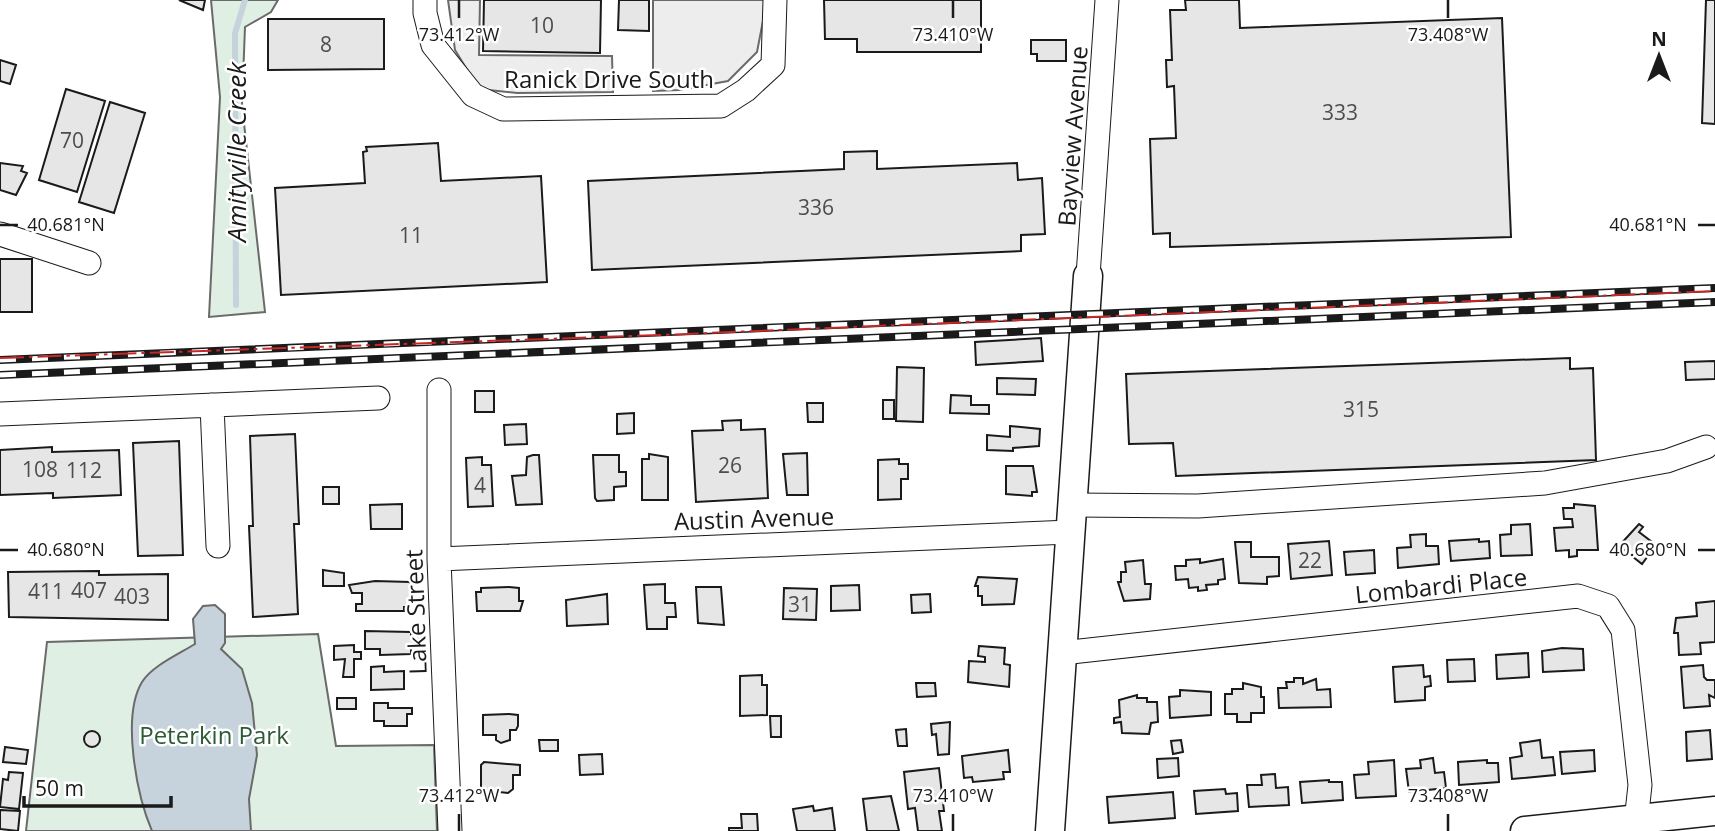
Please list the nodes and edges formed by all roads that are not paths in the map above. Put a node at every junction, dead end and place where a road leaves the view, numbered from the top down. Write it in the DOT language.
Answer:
graph roads {
  1 [pos="425,0"];
  2 [pos="775,0"];
  3 [pos="1107,0"];
  4 [pos="0,234"];
  5 [pos="89,263"];
  6 [pos="1088,276"];
  7 [pos="439,390"];
  8 [pos="378,398"];
  9 [pos="212,405"];
  10 [pos="0,414"];
  11 [pos="1706,447"];
  12 [pos="1071,519"];
  13 [pos="218,546"];
  14 [pos="439,559"];
  15 [pos="1062,653"];
  16 [pos="1715,811"];
  17 [pos="1635,825"];
  18 [pos="450,831"];
  19 [pos="1050,831"];
  20 [pos="1525,831"];
  1 -- 2 [label="street, Ranick Drive South"];
  3 -- 6 [label="street, Bayview Avenue"];
  4 -- 5 [label="street"];
  6 -- 12 [label="main road"];
  7 -- 14 [label="street, Lake Street"];
  8 -- 9 [label="street"];
  9 -- 10 [label="street"];
  9 -- 13 [label="street"];
  11 -- 12 [label="street, Austin Avenue"];
  12 -- 14 [label="street, Austin Avenue"];
  12 -- 15 [label="main road"];
  14 -- 18 [label="street, Lake Street"];
  15 -- 17 [label="street, Lombardi Place"];
  15 -- 19 [label="main road"];
  16 -- 17 [label="main road"];
  17 -- 20 [label="main road"];
}
